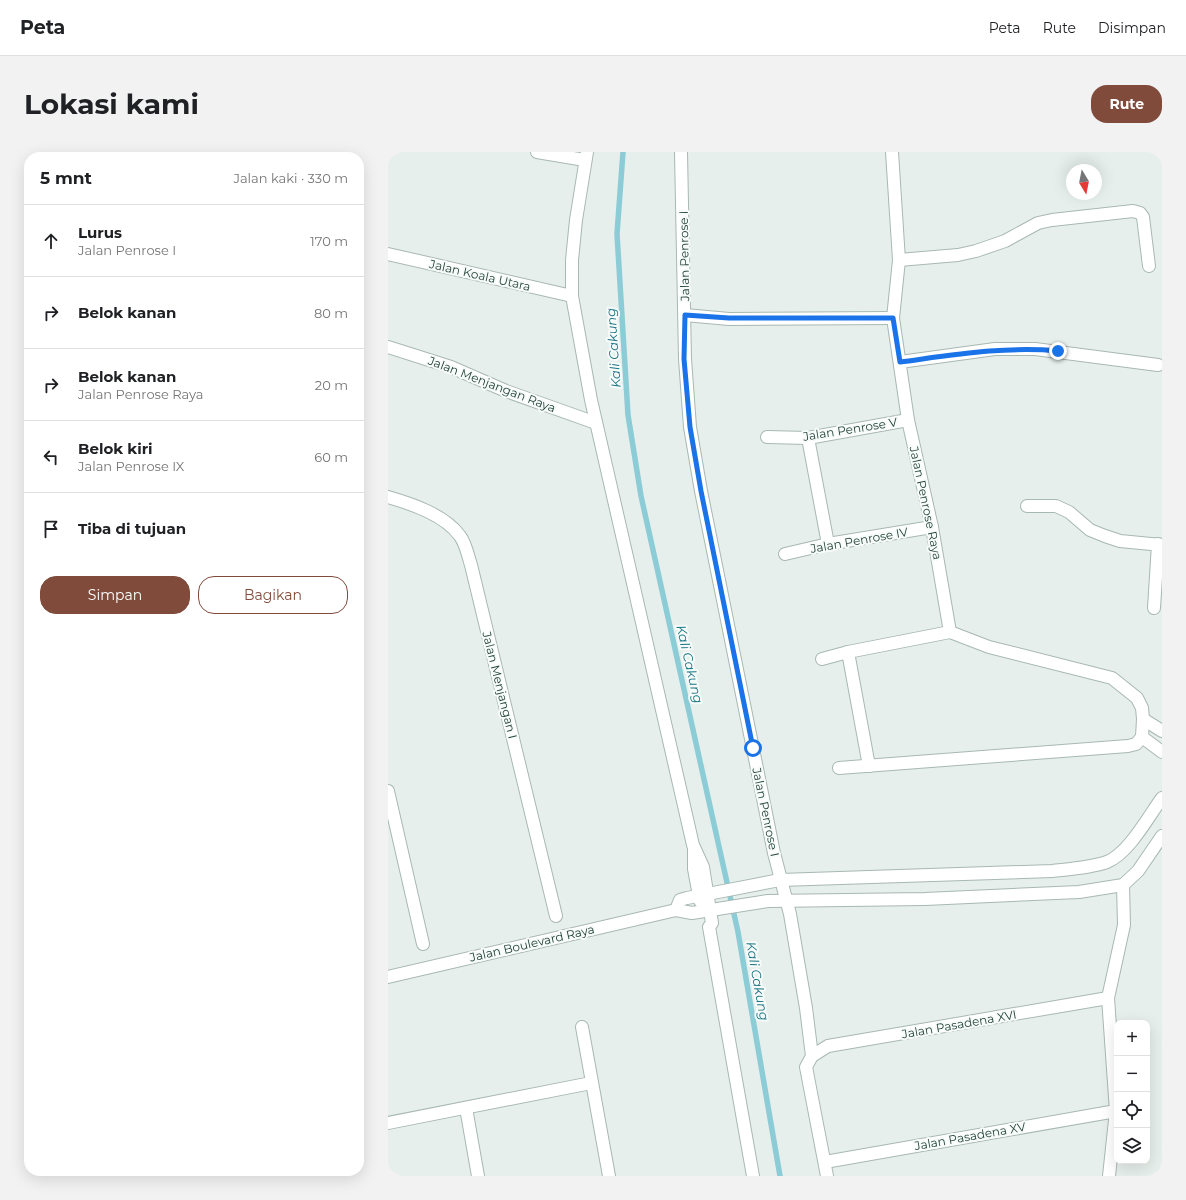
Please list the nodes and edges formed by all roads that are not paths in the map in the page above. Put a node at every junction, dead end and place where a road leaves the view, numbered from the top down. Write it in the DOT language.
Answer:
graph roads {
  1 [pos="537,152"];
  2 [pos="681,152"];
  3 [pos="892,152"];
  4 [pos="586,156"];
  5 [pos="388,254"];
  6 [pos="899,260"];
  7 [pos="1149,266"];
  8 [pos="572,296"];
  9 [pos="685,315"];
  10 [pos="893,318"];
  11 [pos="388,347"];
  12 [pos="900,362"];
  13 [pos="1158,365"];
  14 [pos="908,420"];
  15 [pos="596,423"];
  16 [pos="767,437"];
  17 [pos="808,438"];
  18 [pos="388,497"];
  19 [pos="1026,506"];
  20 [pos="932,528"];
  21 [pos="828,544"];
  22 [pos="1160,544"];
  23 [pos="785,554"];
  24 [pos="1154,608"];
  25 [pos="950,632"];
  26 [pos="848,652"];
  27 [pos="822,659"];
  28 [pos="1143,719"];
  29 [pos="1162,731"];
  30 [pos="1142,738"];
  31 [pos="1162,752"];
  32 [pos="869,766"];
  33 [pos="839,768"];
  34 [pos="388,791"];
  35 [pos="1162,798"];
  36 [pos="1162,836"];
  37 [pos="780,880"];
  38 [pos="1123,885"];
  39 [pos="708,893"];
  40 [pos="786,902"];
  41 [pos="676,910"];
  42 [pos="711,911"];
  43 [pos="556,916"];
  44 [pos="423,944"];
  45 [pos="388,977"];
  46 [pos="1108,998"];
  47 [pos="582,1027"];
  48 [pos="812,1056"];
  49 [pos="591,1082"];
  50 [pos="1115,1092"];
  51 [pos="466,1108"];
  52 [pos="1114,1111"];
  53 [pos="388,1123"];
  54 [pos="1114,1128"];
  55 [pos="825,1162"];
  56 [pos="478,1176"];
  57 [pos="609,1176"];
  58 [pos="754,1176"];
  59 [pos="827,1176"];
  60 [pos="1109,1176"];
  1 -- 4 [label="street"];
  2 -- 9 [label="street, Jalan Penrose I"];
  3 -- 6 [label="street, Jalan Penrose Raya"];
  4 -- 8 [label="street"];
  5 -- 8 [label="street, Jalan Koala Utara"];
  6 -- 7 [label="street"];
  6 -- 10 [label="street, Jalan Penrose Raya"];
  8 -- 15 [label="street"];
  9 -- 10 [label="street"];
  9 -- 37 [label="street, Jalan Penrose I"];
  10 -- 12 [label="street, Jalan Penrose Raya"];
  11 -- 15 [label="street, Jalan Menjangan Raya"];
  12 -- 13 [label="street"];
  12 -- 14 [label="street, Jalan Penrose Raya"];
  14 -- 17 [label="street, Jalan Penrose V"];
  14 -- 20 [label="street, Jalan Penrose Raya"];
  15 -- 39 [label="street"];
  16 -- 17 [label="street, Jalan Penrose V"];
  17 -- 21 [label="street"];
  18 -- 43 [label="street, Jalan Menjangan I"];
  19 -- 22 [label="street"];
  20 -- 21 [label="street, Jalan Penrose IV"];
  20 -- 25 [label="street, Jalan Penrose Raya"];
  21 -- 23 [label="street, Jalan Penrose IV"];
  22 -- 24 [label="street"];
  25 -- 26 [label="street"];
  25 -- 28 [label="street"];
  26 -- 27 [label="street"];
  26 -- 32 [label="street"];
  28 -- 29 [label="street"];
  28 -- 30 [label="street"];
  30 -- 31 [label="street"];
  30 -- 32 [label="street"];
  32 -- 33 [label="street"];
  34 -- 44 [label="street"];
  35 -- 37 [label="street"];
  36 -- 38 [label="street"];
  37 -- 39 [label="street"];
  37 -- 40 [label="street, Jalan Penrose I"];
  38 -- 40 [label="street"];
  38 -- 46 [label="street"];
  39 -- 41 [label="street"];
  39 -- 42 [label="street"];
  40 -- 42 [label="street"];
  40 -- 48 [label="street, Jalan Penrose I"];
  41 -- 42 [label="street"];
  41 -- 45 [label="street, Jalan Boulevard Raya"];
  42 -- 58 [label="street"];
  46 -- 48 [label="street, Jalan Pasadena XVI"];
  46 -- 50 [label="street"];
  47 -- 49 [label="street"];
  48 -- 55 [label="street"];
  49 -- 51 [label="street"];
  49 -- 57 [label="street"];
  51 -- 53 [label="street"];
  51 -- 56 [label="street"];
  52 -- 55 [label="street, Jalan Pasadena XV"];
  54 -- 60 [label="street"];
  55 -- 59 [label="street"];
}
